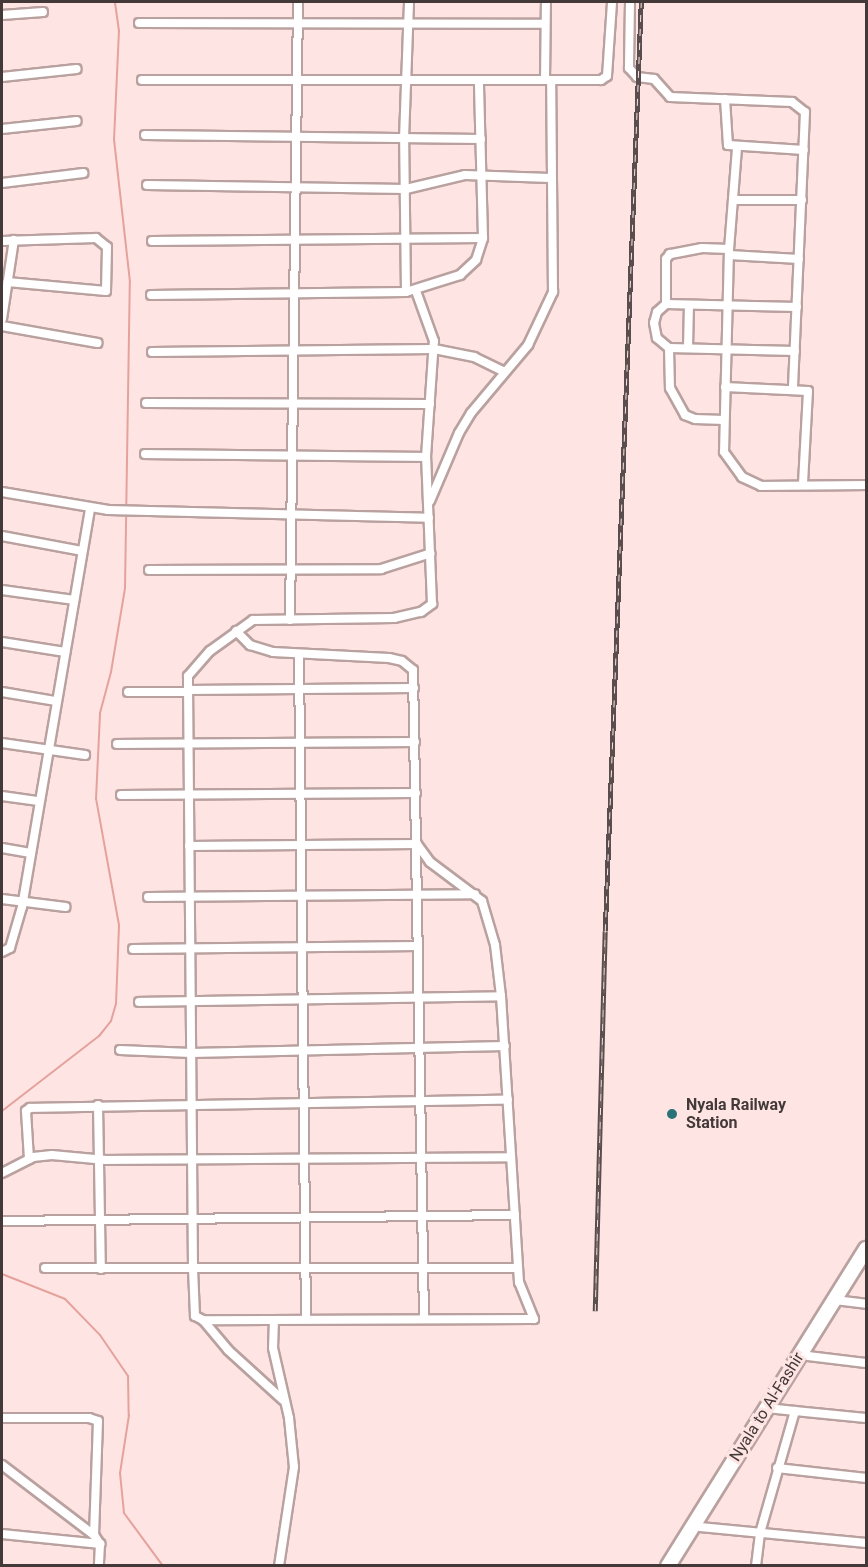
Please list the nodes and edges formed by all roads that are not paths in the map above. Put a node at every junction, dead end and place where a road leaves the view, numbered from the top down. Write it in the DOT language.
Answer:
graph roads {
  1 [pos="297,2"];
  2 [pos="409,2"];
  3 [pos="546,2"];
  4 [pos="612,2"];
  5 [pos="630,2"];
  6 [pos="43,12"];
  7 [pos="2,15"];
  8 [pos="139,23"];
  9 [pos="297,23"];
  10 [pos="409,23"];
  11 [pos="545,24"];
  12 [pos="77,69"];
  13 [pos="2,77"];
  14 [pos="142,80"];
  15 [pos="297,80"];
  16 [pos="407,80"];
  17 [pos="479,80"];
  18 [pos="548,80"];
  19 [pos="726,99"];
  20 [pos="77,121"];
  21 [pos="2,129"];
  22 [pos="145,135"];
  23 [pos="296,136"];
  24 [pos="404,139"];
  25 [pos="481,139"];
  26 [pos="737,148"];
  27 [pos="804,150"];
  28 [pos="83,173"];
  29 [pos="483,174"];
  30 [pos="550,178"];
  31 [pos="2,183"];
  32 [pos="147,185"];
  33 [pos="295,187"];
  34 [pos="406,189"];
  35 [pos="734,200"];
  36 [pos="802,200"];
  37 [pos="483,238"];
  38 [pos="14,240"];
  39 [pos="295,240"];
  40 [pos="407,240"];
  41 [pos="2,241"];
  42 [pos="152,241"];
  43 [pos="729,252"];
  44 [pos="799,259"];
  45 [pos="7,282"];
  46 [pos="416,291"];
  47 [pos="406,292"];
  48 [pos="151,295"];
  49 [pos="294,295"];
  50 [pos="666,304"];
  51 [pos="689,305"];
  52 [pos="728,306"];
  53 [pos="797,308"];
  54 [pos="2,319"];
  55 [pos="2,326"];
  56 [pos="97,343"];
  57 [pos="669,348"];
  58 [pos="688,348"];
  59 [pos="434,349"];
  60 [pos="726,349"];
  61 [pos="795,351"];
  62 [pos="152,352"];
  63 [pos="293,352"];
  64 [pos="505,372"];
  65 [pos="725,387"];
  66 [pos="794,389"];
  67 [pos="146,403"];
  68 [pos="292,403"];
  69 [pos="430,404"];
  70 [pos="724,420"];
  71 [pos="145,454"];
  72 [pos="292,456"];
  73 [pos="426,457"];
  74 [pos="803,484"];
  75 [pos="867,484"];
  76 [pos="2,492"];
  77 [pos="428,505"];
  78 [pos="90,508"];
  79 [pos="291,514"];
  80 [pos="429,518"];
  81 [pos="2,536"];
  82 [pos="82,551"];
  83 [pos="431,553"];
  84 [pos="290,569"];
  85 [pos="149,570"];
  86 [pos="2,590"];
  87 [pos="74,600"];
  88 [pos="290,620"];
  89 [pos="236,631"];
  90 [pos="2,642"];
  91 [pos="65,652"];
  92 [pos="299,656"];
  93 [pos="414,688"];
  94 [pos="300,689"];
  95 [pos="188,691"];
  96 [pos="2,692"];
  97 [pos="128,692"];
  98 [pos="56,701"];
  99 [pos="189,742"];
  100 [pos="302,742"];
  101 [pos="415,742"];
  102 [pos="2,743"];
  103 [pos="117,744"];
  104 [pos="48,750"];
  105 [pos="85,755"];
  106 [pos="416,793"];
  107 [pos="189,794"];
  108 [pos="303,794"];
  109 [pos="121,795"];
  110 [pos="2,796"];
  111 [pos="39,801"];
  112 [pos="417,844"];
  113 [pos="303,845"];
  114 [pos="189,846"];
  115 [pos="2,848"];
  116 [pos="31,853"];
  117 [pos="418,894"];
  118 [pos="475,894"];
  119 [pos="303,896"];
  120 [pos="148,897"];
  121 [pos="190,897"];
  122 [pos="2,899"];
  123 [pos="23,902"];
  124 [pos="65,908"];
  125 [pos="418,946"];
  126 [pos="303,948"];
  127 [pos="133,949"];
  128 [pos="190,950"];
  129 [pos="2,952"];
  130 [pos="501,996"];
  131 [pos="419,998"];
  132 [pos="304,999"];
  133 [pos="191,1001"];
  134 [pos="139,1002"];
  135 [pos="505,1046"];
  136 [pos="120,1050"];
  137 [pos="420,1050"];
  138 [pos="304,1051"];
  139 [pos="191,1053"];
  140 [pos="420,1100"];
  141 [pos="508,1100"];
  142 [pos="305,1102"];
  143 [pos="192,1104"];
  144 [pos="98,1106"];
  145 [pos="511,1157"];
  146 [pos="29,1159"];
  147 [pos="99,1159"];
  148 [pos="305,1159"];
  149 [pos="421,1159"];
  150 [pos="192,1160"];
  151 [pos="2,1173"];
  152 [pos="422,1215"];
  153 [pos="515,1215"];
  154 [pos="193,1216"];
  155 [pos="306,1216"];
  156 [pos="100,1218"];
  157 [pos="2,1221"];
  158 [pos="867,1249"];
  159 [pos="867,1264"];
  160 [pos="423,1267"];
  161 [pos="45,1268"];
  162 [pos="193,1268"];
  163 [pos="306,1268"];
  164 [pos="518,1268"];
  165 [pos="101,1269"];
  166 [pos="839,1301"];
  167 [pos="867,1304"];
  168 [pos="424,1318"];
  169 [pos="306,1319"];
  170 [pos="203,1320"];
  171 [pos="274,1320"];
  172 [pos="808,1356"];
  173 [pos="867,1363"];
  174 [pos="797,1367"];
  175 [pos="285,1401"];
  176 [pos="771,1408"];
  177 [pos="795,1411"];
  178 [pos="2,1418"];
  179 [pos="867,1418"];
  180 [pos="777,1468"];
  181 [pos="3,1470"];
  182 [pos="867,1478"];
  183 [pos="706,1511"];
  184 [pos="700,1527"];
  185 [pos="760,1533"];
  186 [pos="2,1534"];
  187 [pos="94,1535"];
  188 [pos="867,1542"];
  189 [pos="100,1544"];
  190 [pos="99,1566"];
  191 [pos="279,1566"];
  192 [pos="668,1566"];
  193 [pos="677,1566"];
  194 [pos="756,1566"];
  1 -- 9 [label="street"];
  2 -- 10 [label="street"];
  3 -- 11 [label="street"];
  4 -- 18 [label="street"];
  5 -- 19 [label="street"];
  6 -- 7 [label="street"];
  8 -- 9 [label="street"];
  9 -- 10 [label="street"];
  9 -- 15 [label="street"];
  10 -- 11 [label="street"];
  10 -- 16 [label="street"];
  11 -- 18 [label="street"];
  12 -- 13 [label="street"];
  14 -- 15 [label="street"];
  15 -- 16 [label="street"];
  15 -- 23 [label="street"];
  16 -- 17 [label="street"];
  16 -- 24 [label="street"];
  17 -- 18 [label="street"];
  17 -- 25 [label="street"];
  18 -- 30 [label="street"];
  19 -- 26 [label="street"];
  19 -- 27 [label="street"];
  20 -- 21 [label="street"];
  22 -- 23 [label="street"];
  23 -- 24 [label="street"];
  23 -- 33 [label="street"];
  24 -- 25 [label="street"];
  24 -- 34 [label="street"];
  25 -- 29 [label="street"];
  26 -- 27 [label="street"];
  26 -- 35 [label="street"];
  27 -- 36 [label="street"];
  28 -- 31 [label="street"];
  29 -- 30 [label="street"];
  29 -- 34 [label="street"];
  29 -- 37 [label="street"];
  30 -- 64 [label="street"];
  32 -- 33 [label="street"];
  33 -- 34 [label="street"];
  33 -- 39 [label="street"];
  34 -- 40 [label="street"];
  35 -- 36 [label="street"];
  35 -- 43 [label="street"];
  36 -- 44 [label="street"];
  37 -- 40 [label="street"];
  37 -- 46 [label="street"];
  38 -- 41 [label="street"];
  38 -- 45 [label="street"];
  38 -- 45 [label="street"];
  39 -- 40 [label="street"];
  39 -- 42 [label="street"];
  39 -- 49 [label="street"];
  40 -- 47 [label="street"];
  43 -- 44 [label="street"];
  43 -- 50 [label="street"];
  43 -- 52 [label="street"];
  44 -- 53 [label="street"];
  45 -- 54 [label="street"];
  46 -- 47 [label="street"];
  46 -- 59 [label="street"];
  47 -- 49 [label="street"];
  48 -- 49 [label="street"];
  49 -- 63 [label="street"];
  50 -- 51 [label="street"];
  50 -- 57 [label="street"];
  51 -- 52 [label="street"];
  51 -- 58 [label="street"];
  52 -- 53 [label="street"];
  52 -- 60 [label="street"];
  53 -- 61 [label="street"];
  55 -- 56 [label="street"];
  57 -- 58 [label="street"];
  57 -- 70 [label="street"];
  58 -- 60 [label="street"];
  59 -- 63 [label="street"];
  59 -- 64 [label="street"];
  59 -- 69 [label="street"];
  60 -- 61 [label="street"];
  60 -- 65 [label="street"];
  61 -- 66 [label="street"];
  62 -- 63 [label="street"];
  63 -- 68 [label="street"];
  64 -- 77 [label="street"];
  65 -- 66 [label="street"];
  65 -- 70 [label="street"];
  66 -- 74 [label="street"];
  67 -- 68 [label="street"];
  68 -- 69 [label="street"];
  68 -- 72 [label="street"];
  69 -- 73 [label="street"];
  70 -- 74 [label="street"];
  71 -- 72 [label="street"];
  72 -- 73 [label="street"];
  72 -- 79 [label="street"];
  73 -- 77 [label="street"];
  74 -- 75 [label="street"];
  76 -- 78 [label="street"];
  77 -- 80 [label="street"];
  78 -- 79 [label="street"];
  78 -- 82 [label="street"];
  79 -- 80 [label="street"];
  79 -- 84 [label="street"];
  80 -- 83 [label="street"];
  81 -- 82 [label="street"];
  82 -- 87 [label="street"];
  83 -- 84 [label="street"];
  83 -- 88 [label="street"];
  84 -- 85 [label="street"];
  84 -- 88 [label="street"];
  86 -- 87 [label="street"];
  87 -- 91 [label="street"];
  88 -- 89 [label="street"];
  89 -- 92 [label="street"];
  89 -- 95 [label="street"];
  90 -- 91 [label="street"];
  91 -- 98 [label="street"];
  92 -- 93 [label="street"];
  92 -- 94 [label="street"];
  93 -- 94 [label="street"];
  93 -- 101 [label="street"];
  94 -- 95 [label="street"];
  94 -- 100 [label="street"];
  95 -- 97 [label="street"];
  95 -- 99 [label="street"];
  96 -- 98 [label="street"];
  98 -- 104 [label="street"];
  99 -- 100 [label="street"];
  99 -- 103 [label="street"];
  99 -- 107 [label="street"];
  100 -- 101 [label="street"];
  100 -- 108 [label="street"];
  101 -- 106 [label="street"];
  102 -- 104 [label="street"];
  104 -- 105 [label="street"];
  104 -- 111 [label="street"];
  106 -- 108 [label="street"];
  106 -- 112 [label="street"];
  107 -- 108 [label="street"];
  107 -- 109 [label="street"];
  107 -- 114 [label="street"];
  108 -- 113 [label="street"];
  110 -- 111 [label="street"];
  111 -- 116 [label="street"];
  112 -- 113 [label="street"];
  112 -- 117 [label="street"];
  112 -- 118 [label="street"];
  113 -- 114 [label="street"];
  113 -- 119 [label="street"];
  114 -- 121 [label="street"];
  115 -- 116 [label="street"];
  116 -- 123 [label="street"];
  117 -- 118 [label="street"];
  117 -- 119 [label="street"];
  117 -- 125 [label="street"];
  118 -- 130 [label="street"];
  119 -- 121 [label="street"];
  119 -- 126 [label="street"];
  120 -- 121 [label="street"];
  121 -- 128 [label="street"];
  122 -- 123 [label="street"];
  123 -- 124 [label="street"];
  123 -- 129 [label="street"];
  125 -- 126 [label="street"];
  125 -- 131 [label="street"];
  126 -- 128 [label="street"];
  126 -- 132 [label="street"];
  127 -- 128 [label="street"];
  128 -- 133 [label="street"];
  130 -- 131 [label="street"];
  130 -- 135 [label="street"];
  131 -- 132 [label="street"];
  131 -- 137 [label="street"];
  132 -- 133 [label="street"];
  132 -- 138 [label="street"];
  133 -- 134 [label="street"];
  133 -- 139 [label="street"];
  135 -- 137 [label="street"];
  135 -- 141 [label="street"];
  136 -- 139 [label="street"];
  137 -- 138 [label="street"];
  137 -- 140 [label="street"];
  138 -- 139 [label="street"];
  138 -- 142 [label="street"];
  139 -- 143 [label="street"];
  140 -- 141 [label="street"];
  140 -- 142 [label="street"];
  140 -- 149 [label="street"];
  141 -- 145 [label="street"];
  142 -- 143 [label="street"];
  142 -- 148 [label="street"];
  143 -- 144 [label="street"];
  143 -- 150 [label="street"];
  144 -- 146 [label="street"];
  144 -- 147 [label="street"];
  145 -- 149 [label="street"];
  145 -- 153 [label="street"];
  146 -- 147 [label="street"];
  146 -- 151 [label="street"];
  147 -- 150 [label="street"];
  147 -- 156 [label="street"];
  148 -- 149 [label="street"];
  148 -- 150 [label="street"];
  148 -- 155 [label="street"];
  149 -- 152 [label="street"];
  150 -- 154 [label="street"];
  152 -- 153 [label="street"];
  152 -- 155 [label="street"];
  152 -- 160 [label="street"];
  153 -- 164 [label="street"];
  154 -- 155 [label="street"];
  154 -- 156 [label="street"];
  154 -- 162 [label="street"];
  155 -- 163 [label="street"];
  156 -- 157 [label="street"];
  156 -- 165 [label="street"];
  158 -- 166 [label="highway, Nyala to Al-Fashir"];
  159 -- 166 [label="highway, Nyala to Al-Fashir"];
  160 -- 163 [label="street"];
  160 -- 164 [label="street"];
  160 -- 168 [label="street"];
  161 -- 165 [label="street"];
  162 -- 163 [label="street"];
  162 -- 165 [label="street"];
  162 -- 170 [label="street"];
  163 -- 169 [label="street"];
  164 -- 168 [label="street"];
  166 -- 167 [label="street"];
  166 -- 172 [label="highway, Nyala to Al-Fashir"];
  166 -- 174 [label="highway, Nyala to Al-Fashir"];
  168 -- 169 [label="street"];
  169 -- 171 [label="street"];
  170 -- 171 [label="street"];
  170 -- 175 [label="street"];
  171 -- 175 [label="street"];
  172 -- 173 [label="street"];
  172 -- 174 [label="highway, Nyala to Al-Fashir"];
  174 -- 176 [label="highway, Nyala to Al-Fashir"];
  175 -- 191 [label="street"];
  176 -- 177 [label="street"];
  176 -- 183 [label="highway, Nyala to Al-Fashir"];
  177 -- 179 [label="street"];
  177 -- 180 [label="street"];
  178 -- 187 [label="street"];
  180 -- 182 [label="street"];
  180 -- 185 [label="street"];
  181 -- 187 [label="street"];
  183 -- 184 [label="highway, Nyala to Al-Fashir"];
  183 -- 192 [label="highway, Nyala to Al-Fashir"];
  184 -- 185 [label="street"];
  184 -- 193 [label="highway, Nyala to Al-Fashir"];
  185 -- 188 [label="street"];
  185 -- 194 [label="street"];
  186 -- 189 [label="street"];
  187 -- 189 [label="street"];
  189 -- 190 [label="street"];
}
